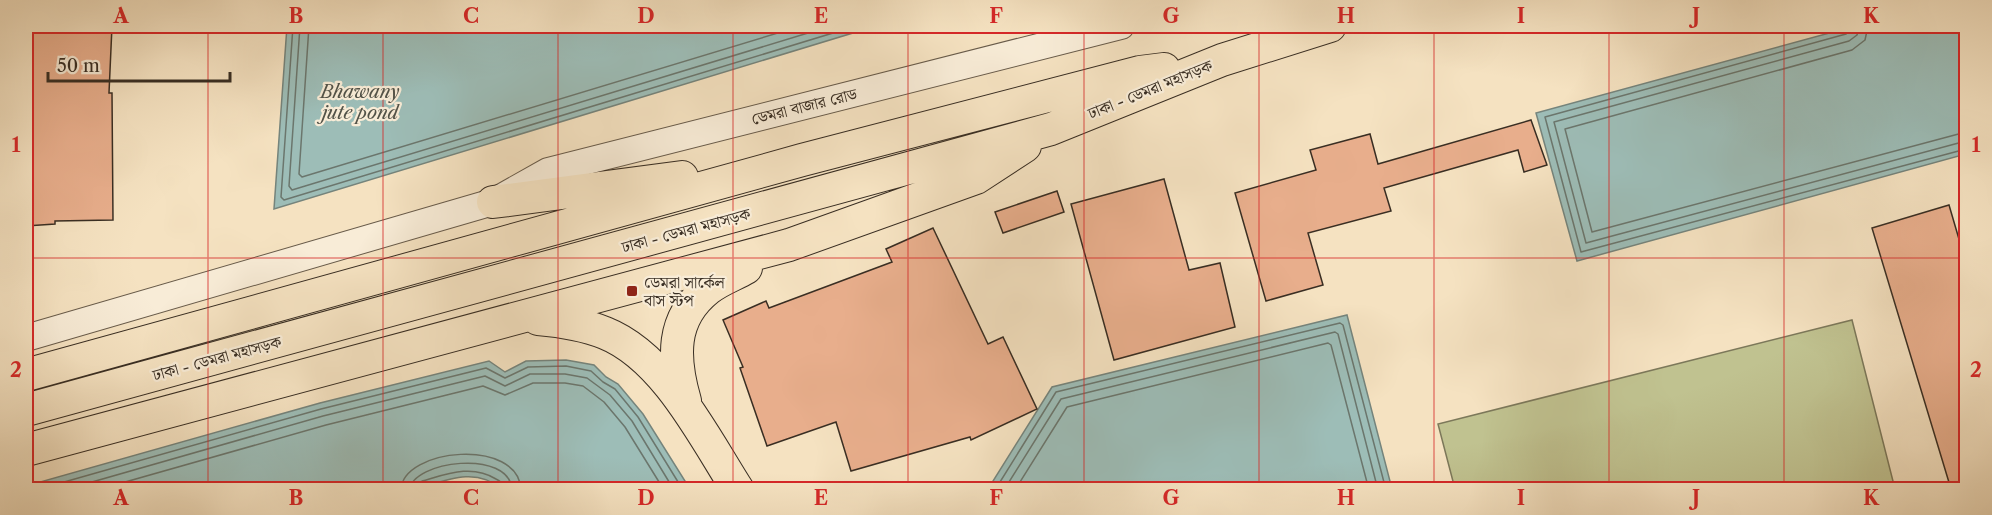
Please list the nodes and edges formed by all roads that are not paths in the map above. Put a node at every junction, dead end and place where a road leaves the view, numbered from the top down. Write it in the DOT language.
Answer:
graph roads {
  1 [pos="1120,26"];
  2 [pos="1330,26"];
  3 [pos="1222,60"];
  4 [pos="1051,129"];
  5 [pos="802,160"];
  6 [pos="493,202"];
  7 [pos="789,245"];
  8 [pos="521,317"];
  9 [pos="26,338"];
  10 [pos="26,375"];
  11 [pos="26,410"];
  12 [pos="689,413"];
  13 [pos="26,450"];
  14 [pos="738,489"];
  1 -- 6 [label="street, ডেমরা বাজার রোড"];
  2 -- 3 [label="main road"];
  3 -- 4 [label="main road, ঢাকা - ডেমরা মহাসড়ক"];
  3 -- 5 [label="main road, ঢাকা - ডেমরা মহাসড়ক"];
  4 -- 7 [label="main road"];
  4 -- 11 [label="main road, ঢাকা - ডেমরা মহাসড়ক"];
  5 -- 6 [label="main road"];
  5 -- 10 [label="main road, ঢাকা - ডেমরা মহাসড়ক"];
  6 -- 9 [label="street, ডেমরা বাজার রোড"];
  7 -- 8 [label="main road"];
  7 -- 12 [label="main road"];
  8 -- 12 [label="main road"];
  8 -- 13 [label="main road"];
  12 -- 14 [label="main road"];
}
